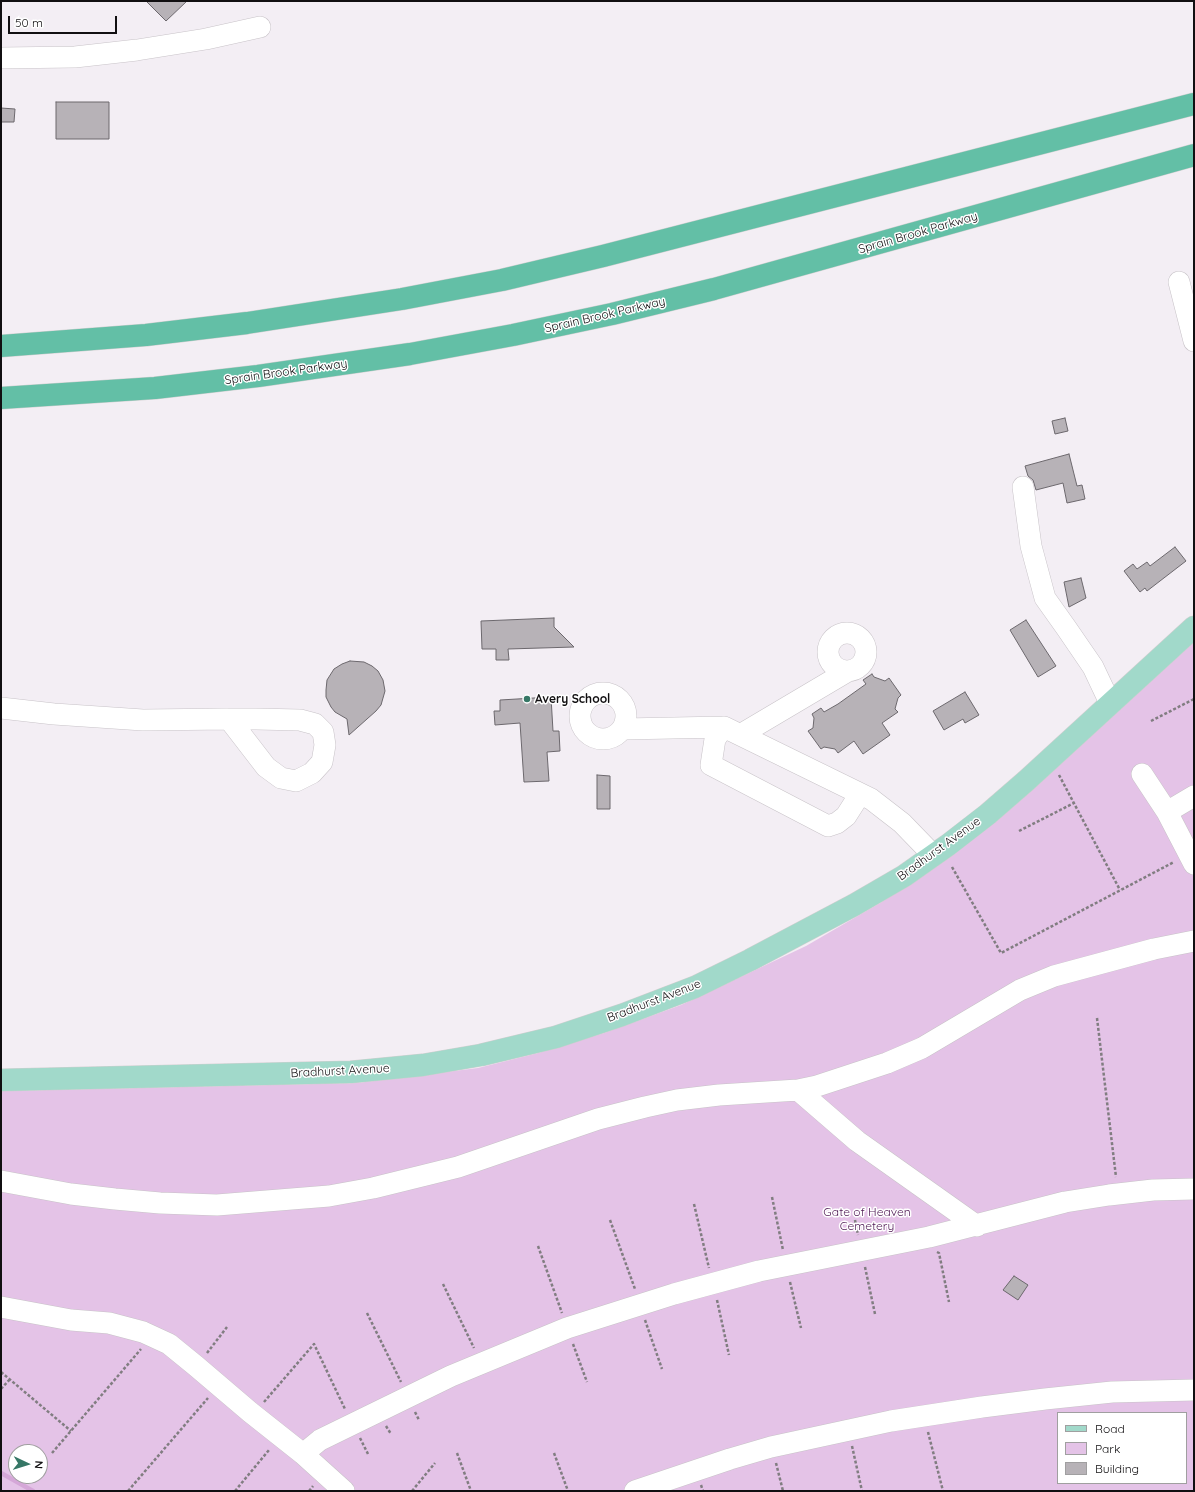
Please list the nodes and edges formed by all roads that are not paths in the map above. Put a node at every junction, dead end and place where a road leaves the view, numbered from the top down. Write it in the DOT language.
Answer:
graph roads {
  1 [pos="260,27"];
  2 [pos="1,58"];
  3 [pos="1194,104"];
  4 [pos="1194,155"];
  5 [pos="1179,282"];
  6 [pos="1194,341"];
  7 [pos="1,346"];
  8 [pos="1,398"];
  9 [pos="1023,487"];
  10 [pos="1194,627"];
  11 [pos="848,671"];
  12 [pos="1110,703"];
  13 [pos="1,708"];
  14 [pos="229,719"];
  15 [pos="623,729"];
  16 [pos="732,731"];
  17 [pos="1142,774"];
  18 [pos="860,794"];
  19 [pos="1194,796"];
  20 [pos="1167,812"];
  21 [pos="933,855"];
  22 [pos="1191,859"];
  23 [pos="1194,940"];
  24 [pos="1,1080"];
  25 [pos="798,1090"];
  26 [pos="1,1181"];
  27 [pos="1194,1189"];
  28 [pos="977,1226"];
  29 [pos="1,1307"];
  30 [pos="1194,1390"];
  31 [pos="302,1454"];
  32 [pos="344,1491"];
  33 [pos="635,1491"];
  1 -- 2 [label="lane"];
  3 -- 7 [label="highway"];
  4 -- 8 [label="highway, Sprain Brook Parkway"];
  5 -- 6 [label="lane"];
  9 -- 12 [label="lane"];
  10 -- 12 [label="main road, Bradhurst Avenue"];
  11 -- 16 [label="lane"];
  12 -- 21 [label="main road, Bradhurst Avenue"];
  13 -- 14 [label="lane"];
  15 -- 16 [label="lane"];
  16 -- 18 [label="lane"];
  16 -- 18 [label="lane"];
  17 -- 20 [label="lane"];
  18 -- 21 [label="lane"];
  19 -- 20 [label="lane"];
  20 -- 22 [label="lane"];
  21 -- 24 [label="main road, Bradhurst Avenue"];
  23 -- 25 [label="lane"];
  25 -- 26 [label="lane"];
  25 -- 28 [label="lane"];
  27 -- 28 [label="lane"];
  28 -- 31 [label="lane"];
  29 -- 31 [label="lane"];
  30 -- 33 [label="lane"];
  31 -- 32 [label="lane"];
}
